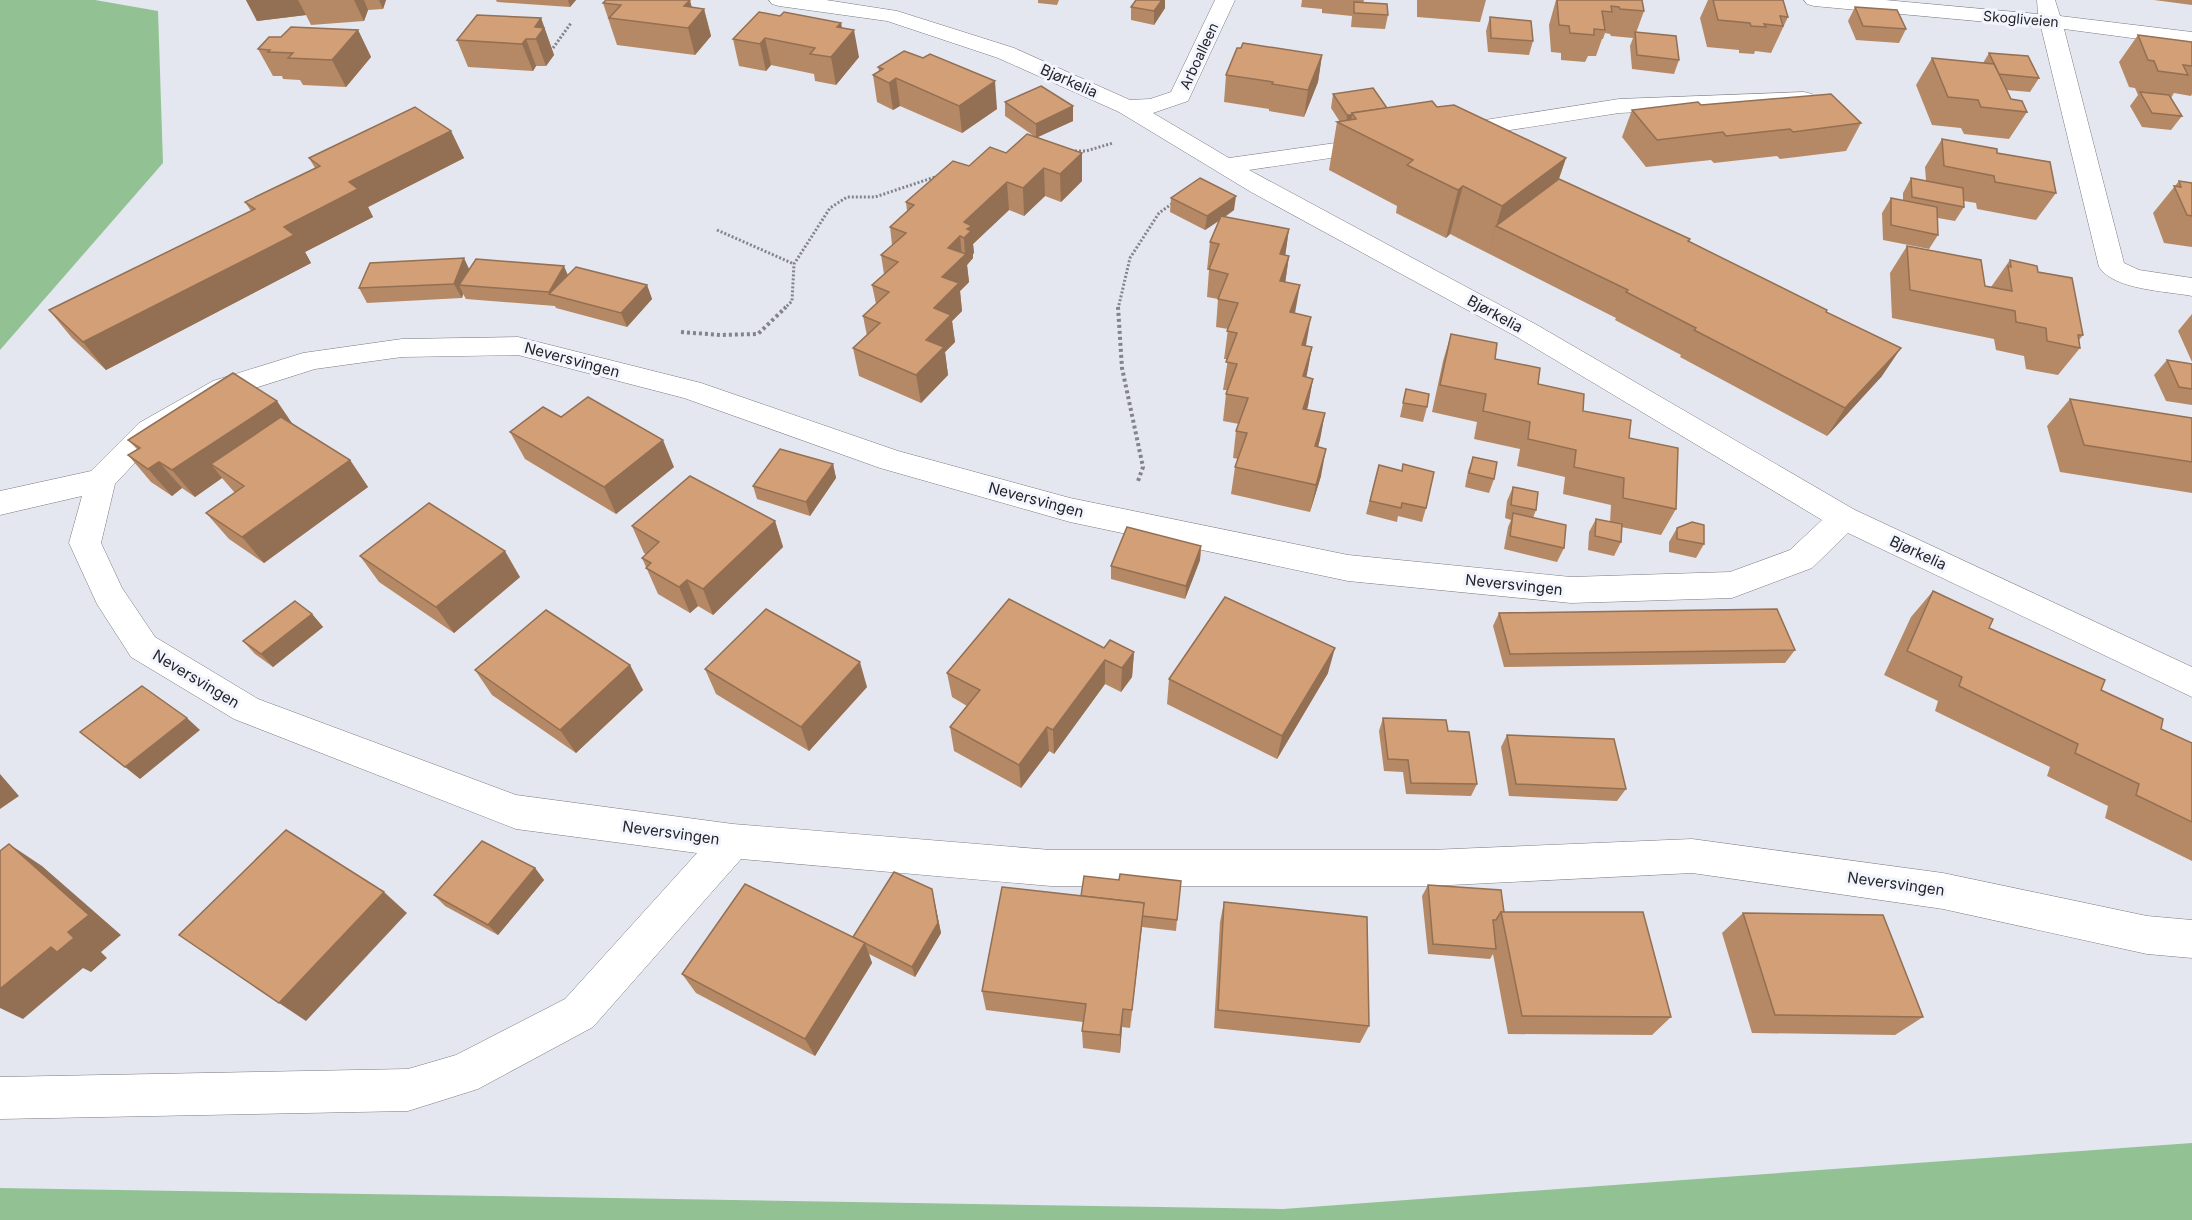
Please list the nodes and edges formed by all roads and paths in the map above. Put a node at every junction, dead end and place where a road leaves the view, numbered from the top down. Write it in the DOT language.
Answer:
graph roads {
  1 [pos="779,0"];
  2 [pos="1225,0"];
  3 [pos="1814,0"];
  4 [pos="2048,10"];
  5 [pos="571,23"];
  6 [pos="2192,39"];
  7 [pos="553,48"];
  8 [pos="1822,99"];
  9 [pos="1127,107"];
  10 [pos="1163,130"];
  11 [pos="1437,135"];
  12 [pos="1403,140"];
  13 [pos="1063,151"];
  14 [pos="1225,166"];
  15 [pos="940,176"];
  16 [pos="717,230"];
  17 [pos="794,264"];
  18 [pos="2192,287"];
  19 [pos="681,332"];
  20 [pos="101,480"];
  21 [pos="0,503"];
  22 [pos="1844,518"];
  23 [pos="1124,522"];
  24 [pos="2192,682"];
  25 [pos="733,841"];
  26 [pos="2192,939"];
  27 [pos="0,1098"];
  1 -- 9 [label="street, Bjørkelia"];
  2 -- 9 [label="street, Arboalleen"];
  3 -- 4 [label="street, Skogliveien"];
  4 -- 6 [label="street, Skogliveien"];
  4 -- 18 [label="street"];
  5 -- 7 [label="path"];
  8 -- 11 [label="street"];
  9 -- 10 [label="street, Bjørkelia"];
  10 -- 13 [label="path"];
  10 -- 14 [label="street, Bjørkelia"];
  12 -- 14 [label="street"];
  14 -- 22 [label="street, Bjørkelia"];
  14 -- 23 [label="path"];
  15 -- 17 [label="path"];
  16 -- 17 [label="path"];
  17 -- 19 [label="path"];
  20 -- 21 [label="street"];
  20 -- 23 [label="street, Neversvingen"];
  20 -- 25 [label="street, Neversvingen"];
  22 -- 23 [label="street, Neversvingen"];
  22 -- 24 [label="street, Bjørkelia"];
  25 -- 26 [label="street, Neversvingen"];
  25 -- 27 [label="street, Neversvingen"];
}
